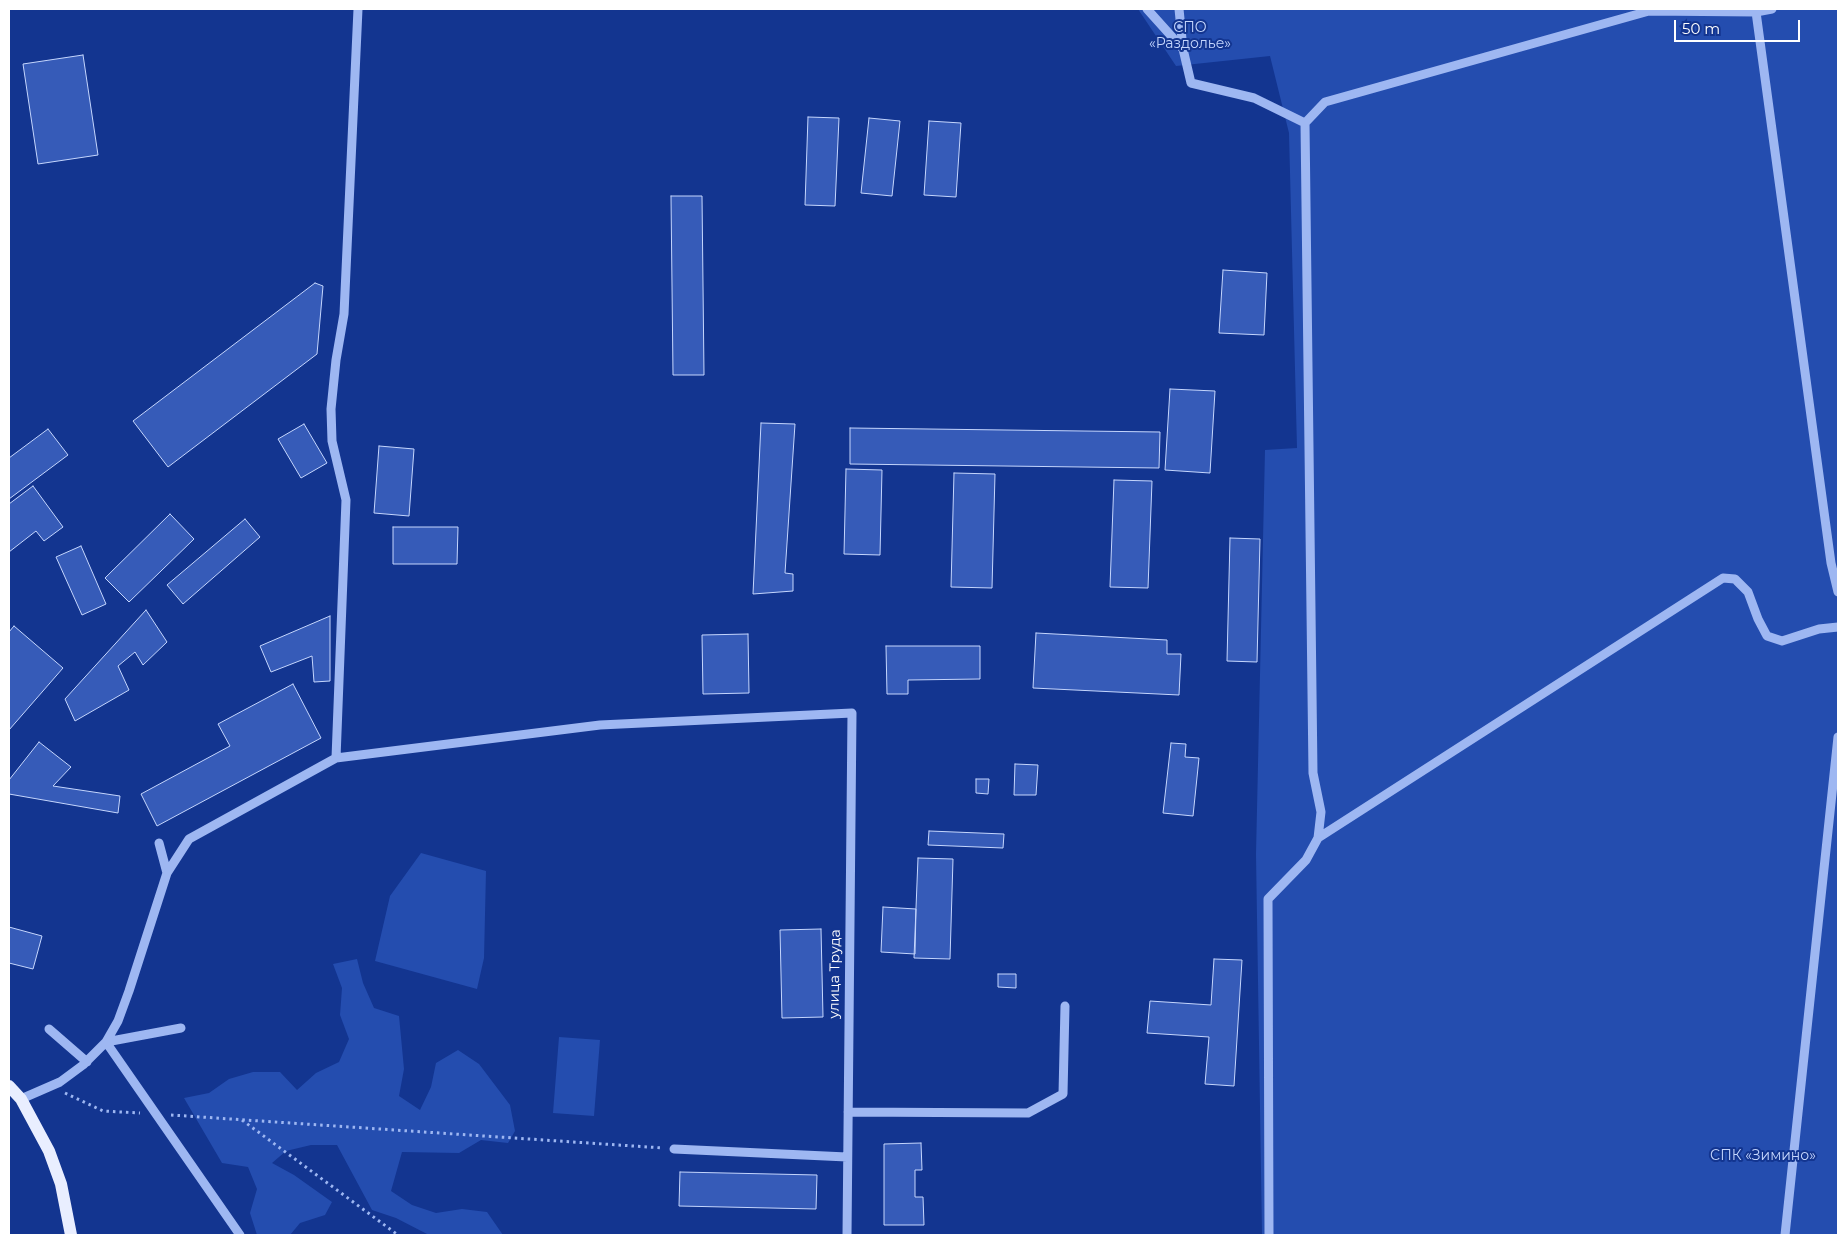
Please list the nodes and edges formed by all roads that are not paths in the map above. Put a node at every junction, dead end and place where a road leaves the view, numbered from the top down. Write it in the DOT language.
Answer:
graph roads {
  1 [pos="358,9"];
  2 [pos="1147,9"];
  3 [pos="1179,9"];
  4 [pos="1772,9"];
  5 [pos="1692,10"];
  6 [pos="1756,12"];
  7 [pos="1183,49"];
  8 [pos="1305,123"];
  9 [pos="1838,592"];
  10 [pos="1838,627"];
  11 [pos="1838,737"];
  12 [pos="336,758"];
  13 [pos="1318,838"];
  14 [pos="159,843"];
  15 [pos="167,873"];
  16 [pos="1065,1006"];
  17 [pos="181,1028"];
  18 [pos="49,1029"];
  19 [pos="106,1042"];
  20 [pos="87,1062"];
  21 [pos="9,1086"];
  22 [pos="21,1099"];
  23 [pos="848,1112"];
  24 [pos="674,1149"];
  25 [pos="848,1157"];
  26 [pos="71,1235"];
  27 [pos="240,1235"];
  28 [pos="846,1235"];
  29 [pos="1269,1235"];
  30 [pos="1785,1235"];
  1 -- 12 [label="street"];
  2 -- 7 [label="street"];
  3 -- 7 [label="street"];
  4 -- 6 [label="street"];
  5 -- 6 [label="street"];
  5 -- 8 [label="street"];
  6 -- 9 [label="street"];
  7 -- 8 [label="street"];
  8 -- 13 [label="street"];
  10 -- 13 [label="street"];
  11 -- 30 [label="street"];
  12 -- 15 [label="street"];
  12 -- 23 [label="street, улица Труда"];
  13 -- 29 [label="street"];
  14 -- 15 [label="street"];
  15 -- 19 [label="street"];
  16 -- 23 [label="street"];
  17 -- 19 [label="street"];
  18 -- 20 [label="street"];
  19 -- 20 [label="street"];
  19 -- 27 [label="street"];
  20 -- 22 [label="street"];
  21 -- 22 [label="main road"];
  22 -- 26 [label="main road"];
  23 -- 25 [label="street, улица Труда"];
  24 -- 25 [label="street"];
  25 -- 28 [label="street, улица Труда"];
}
